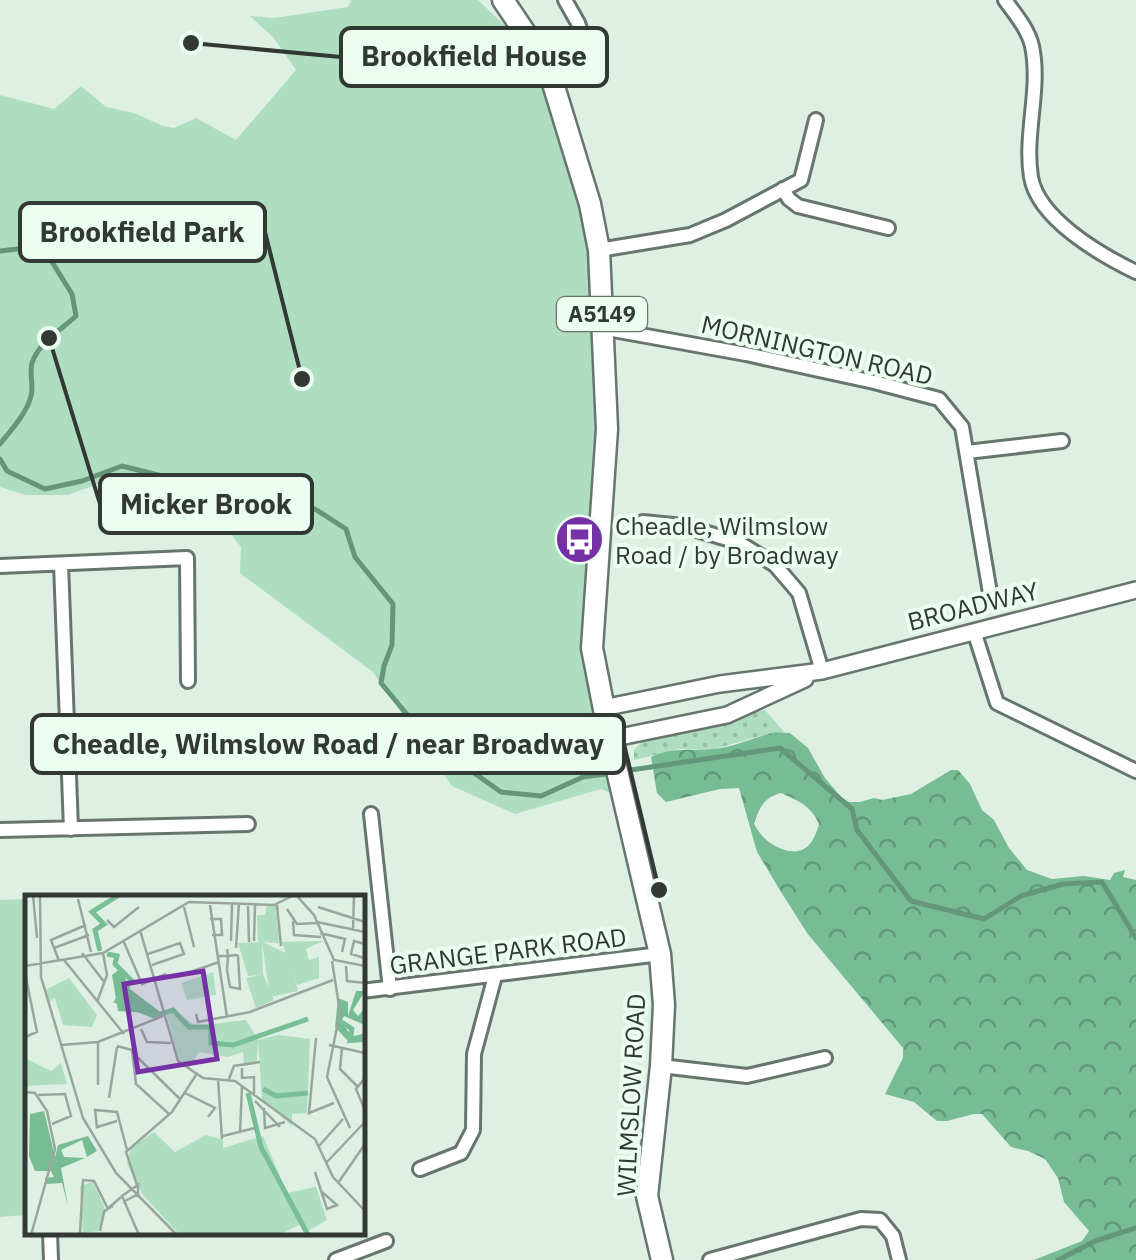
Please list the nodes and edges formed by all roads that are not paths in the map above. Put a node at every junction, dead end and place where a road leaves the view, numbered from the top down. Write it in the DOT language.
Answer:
graph roads {
  1 [pos="565,0"];
  2 [pos="1004,0"];
  3 [pos="506,1"];
  4 [pos="592,67"];
  5 [pos="816,120"];
  6 [pos="783,189"];
  7 [pos="888,228"];
  8 [pos="598,250"];
  9 [pos="1136,272"];
  10 [pos="602,328"];
  11 [pos="1062,441"];
  12 [pos="967,452"];
  13 [pos="644,522"];
  14 [pos="61,564"];
  15 [pos="0,566"];
  16 [pos="1136,590"];
  17 [pos="990,593"];
  18 [pos="974,631"];
  19 [pos="822,671"];
  20 [pos="188,681"];
  21 [pos="603,708"];
  22 [pos="612,747"];
  23 [pos="1136,771"];
  24 [pos="371,814"];
  25 [pos="248,824"];
  26 [pos="72,829"];
  27 [pos="0,830"];
  28 [pos="660,954"];
  29 [pos="495,976"];
  30 [pos="390,988"];
  31 [pos="365,991"];
  32 [pos="824,1058"];
  33 [pos="660,1066"];
  34 [pos="420,1169"];
  35 [pos="50,1235"];
  36 [pos="386,1240"];
  37 [pos="714,1259"];
  38 [pos="51,1260"];
  39 [pos="336,1260"];
  40 [pos="662,1260"];
  41 [pos="899,1260"];
  1 -- 4 [label="street"];
  2 -- 9 [label="street"];
  3 -- 8 [label="main road, WILMSLOW ROAD / A5149"];
  5 -- 6 [label="street"];
  6 -- 7 [label="street"];
  6 -- 8 [label="street"];
  8 -- 10 [label="main road, WILMSLOW ROAD / A5149"];
  10 -- 12 [label="street, MORNINGTON ROAD"];
  10 -- 21 [label="main road, WILMSLOW ROAD / A5149"];
  11 -- 12 [label="street"];
  12 -- 17 [label="street, MORNINGTON ROAD"];
  13 -- 19 [label="street"];
  14 -- 15 [label="street"];
  14 -- 20 [label="street"];
  14 -- 26 [label="street"];
  16 -- 18 [label="street, BROADWAY"];
  18 -- 19 [label="street, BROADWAY"];
  18 -- 23 [label="street"];
  19 -- 21 [label="street, BROADWAY"];
  19 -- 22 [label="street, BROADWAY"];
  21 -- 22 [label="main road, WILMSLOW ROAD / A5149"];
  22 -- 28 [label="main road, WILMSLOW ROAD / A5149"];
  24 -- 30 [label="street"];
  25 -- 26 [label="street"];
  26 -- 27 [label="street"];
  28 -- 29 [label="street, GRANGE PARK ROAD"];
  28 -- 33 [label="main road, WILMSLOW ROAD / A5149"];
  29 -- 30 [label="street, GRANGE PARK ROAD"];
  29 -- 34 [label="street"];
  30 -- 31 [label="street, GRANGE PARK ROAD"];
  32 -- 33 [label="street"];
  33 -- 40 [label="main road, WILMSLOW ROAD / A5149"];
  35 -- 38 [label="street"];
  36 -- 39 [label="street"];
  37 -- 41 [label="street"];
}
